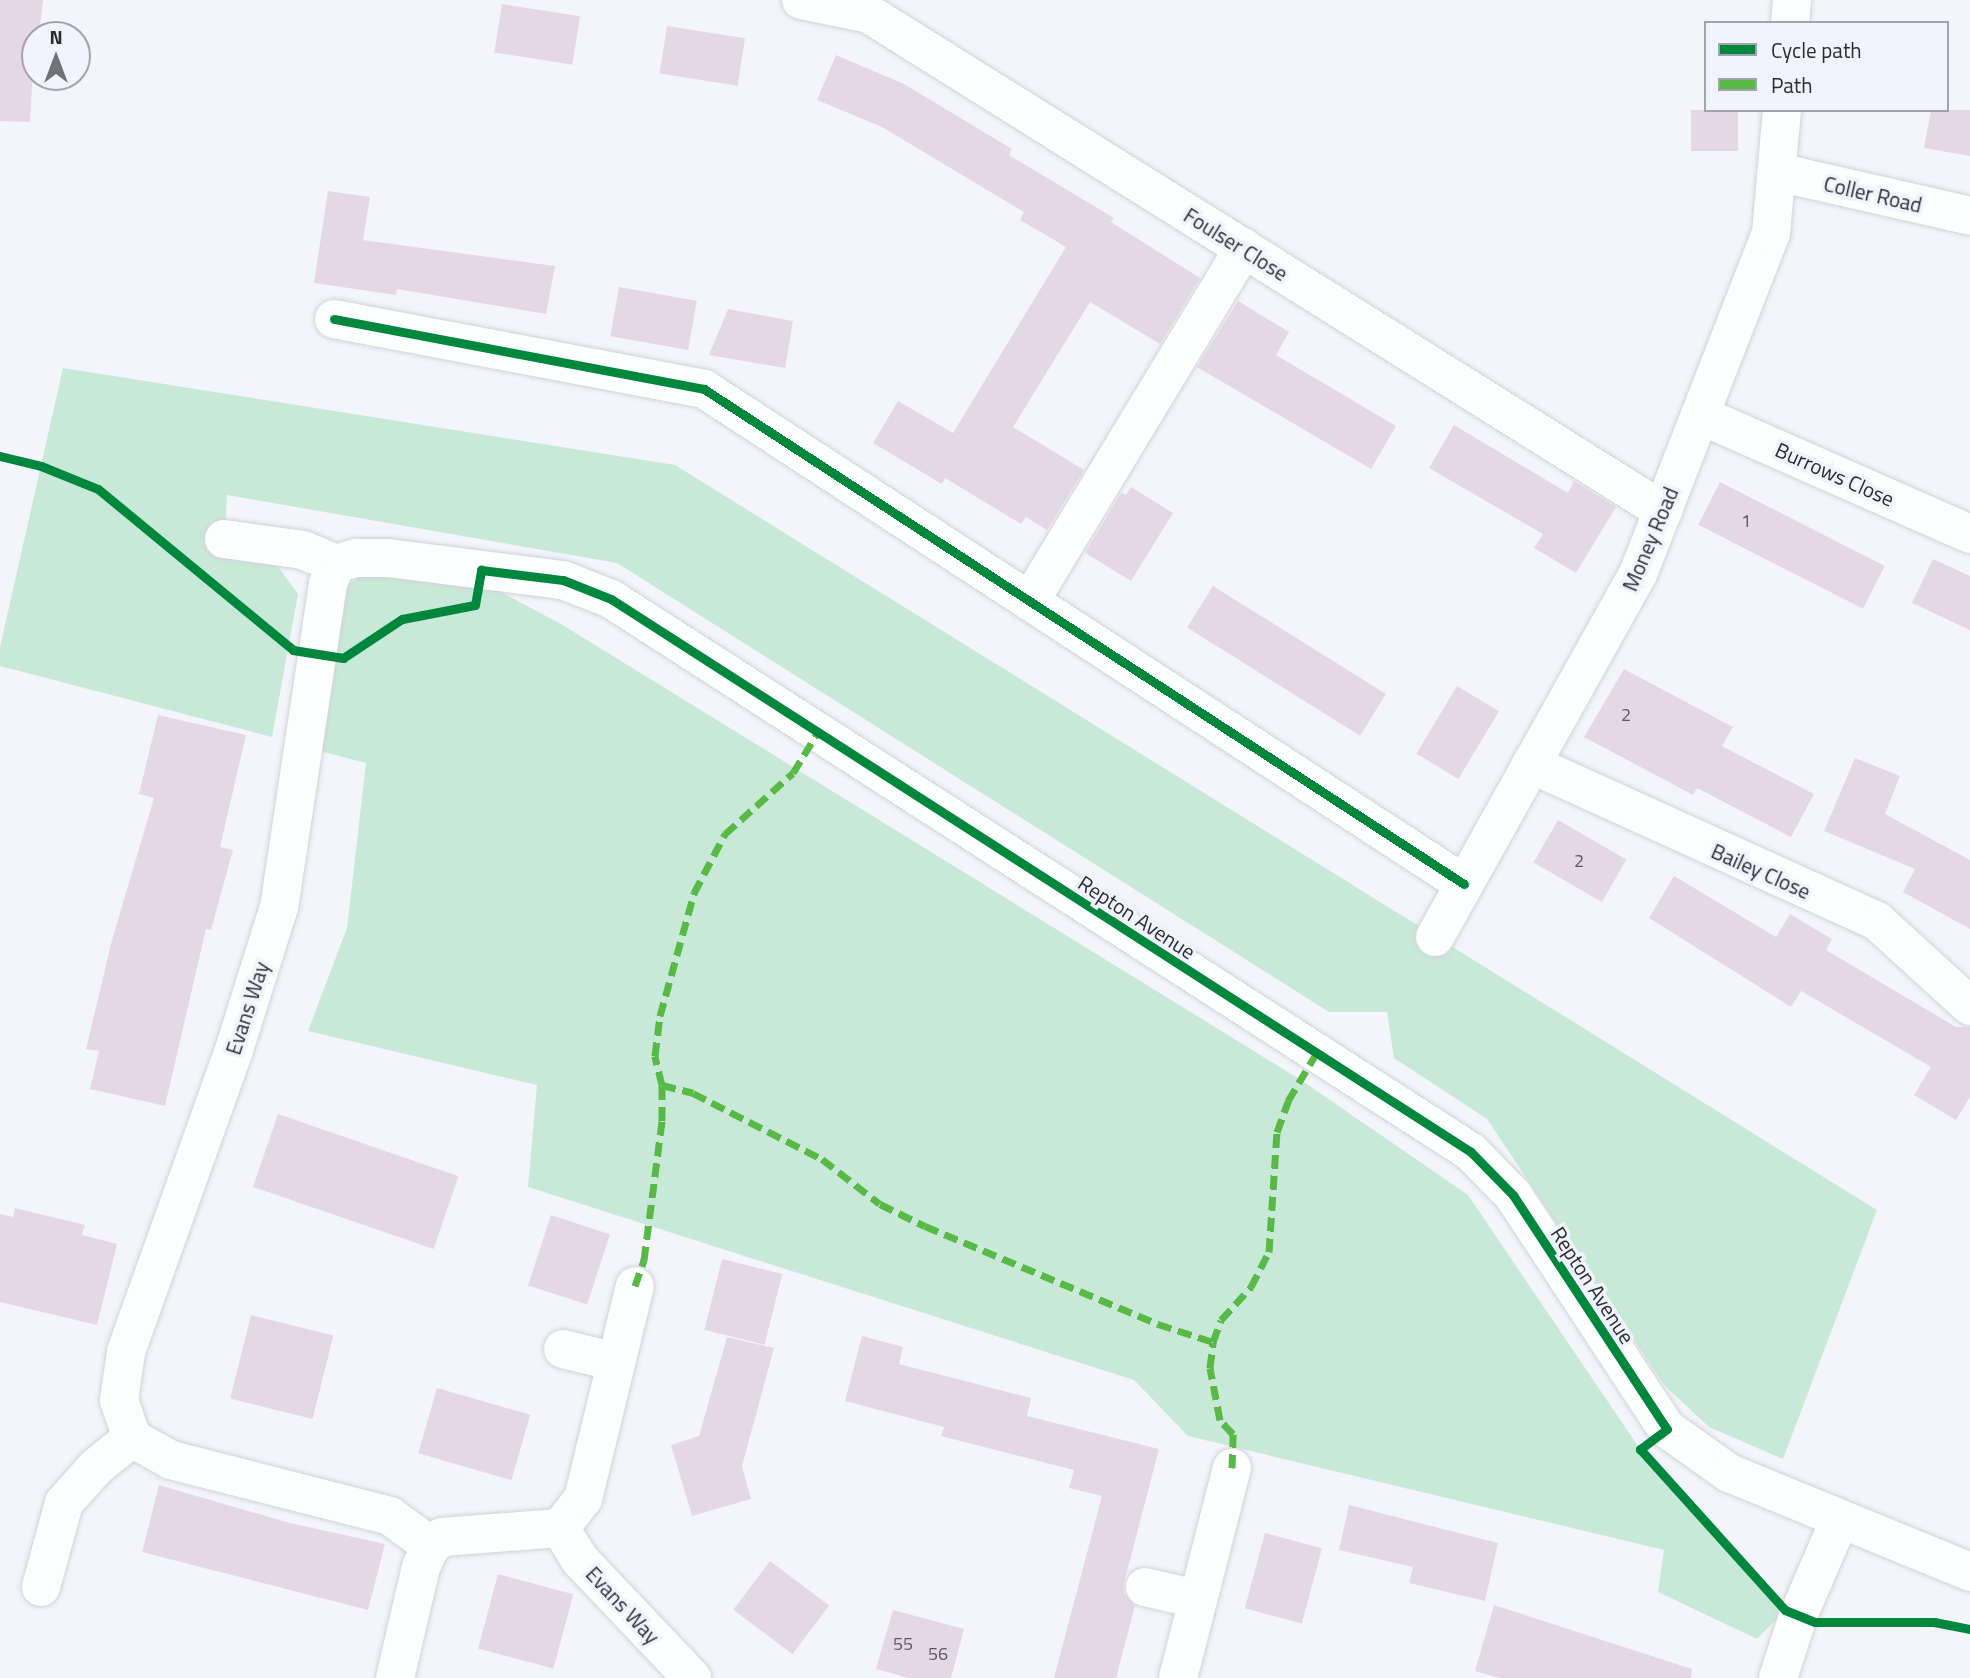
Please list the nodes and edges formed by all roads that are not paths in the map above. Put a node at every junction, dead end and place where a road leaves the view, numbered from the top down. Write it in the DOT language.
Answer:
graph roads {
  1 [pos="800,0"];
  2 [pos="1792,0"];
  3 [pos="1790,21"];
  4 [pos="1782,112"];
  5 [pos="1777,172"];
  6 [pos="1970,216"];
  7 [pos="1244,248"];
  8 [pos="334,319"];
  9 [pos="1700,415"];
  10 [pos="1663,511"];
  11 [pos="1970,534"];
  12 [pos="225,539"];
  13 [pos="336,564"];
  14 [pos="1030,601"];
  15 [pos="1531,764"];
  16 [pos="1464,884"];
  17 [pos="1435,937"];
  18 [pos="1970,1006"];
  19 [pos="635,1286"];
  20 [pos="563,1349"];
  21 [pos="616,1362"];
  22 [pos="132,1438"];
  23 [pos="1232,1468"];
  24 [pos="1840,1518"];
  25 [pos="559,1528"];
  26 [pos="431,1546"];
  27 [pos="1970,1572"];
  28 [pos="41,1587"];
  29 [pos="1145,1587"];
  30 [pos="1197,1599"];
  31 [pos="396,1678"];
  32 [pos="692,1678"];
  33 [pos="1178,1678"];
  34 [pos="1778,1678"];
  1 -- 7 [label="street, Foulser Close"];
  2 -- 3 [label="street"];
  4 -- 5 [label="street, Money Road"];
  5 -- 6 [label="street, Coller Road"];
  5 -- 9 [label="street, Money Road"];
  7 -- 10 [label="street, Foulser Close"];
  7 -- 14 [label="street"];
  8 -- 14 [label="street"];
  9 -- 10 [label="street, Money Road"];
  9 -- 11 [label="street, Burrows Close"];
  10 -- 15 [label="street, Money Road"];
  12 -- 13 [label="street"];
  13 -- 22 [label="street, Evans Way"];
  13 -- 24 [label="street, Repton Avenue"];
  14 -- 16 [label="street"];
  15 -- 16 [label="street, Money Road"];
  15 -- 18 [label="street, Bailey Close"];
  16 -- 17 [label="street, Money Road"];
  19 -- 21 [label="street"];
  20 -- 21 [label="street"];
  21 -- 25 [label="street"];
  22 -- 26 [label="street"];
  22 -- 28 [label="street"];
  23 -- 30 [label="street"];
  24 -- 27 [label="street, Repton Avenue"];
  24 -- 34 [label="street"];
  25 -- 26 [label="street"];
  25 -- 32 [label="street, Evans Way"];
  26 -- 31 [label="street"];
  29 -- 30 [label="street"];
  30 -- 33 [label="street"];
}
